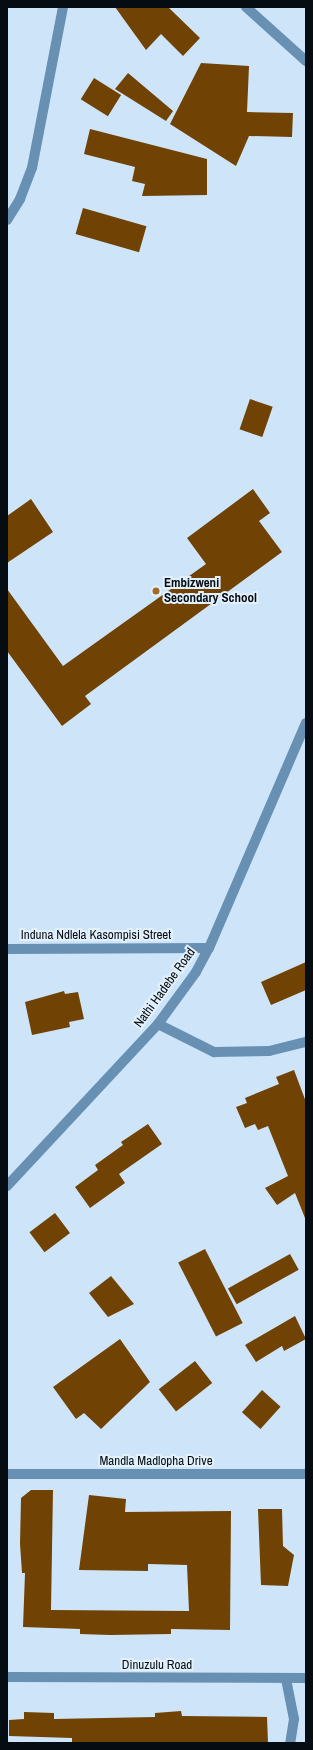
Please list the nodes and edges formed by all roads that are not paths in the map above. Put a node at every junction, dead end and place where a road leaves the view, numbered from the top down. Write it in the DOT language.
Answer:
graph roads {
  1 [pos="63,7"];
  2 [pos="246,7"];
  3 [pos="306,60"];
  4 [pos="7,220"];
  5 [pos="306,723"];
  6 [pos="209,948"];
  7 [pos="7,949"];
  8 [pos="158,1024"];
  9 [pos="306,1042"];
  10 [pos="7,1186"];
  11 [pos="7,1474"];
  12 [pos="306,1474"];
  13 [pos="7,1676"];
  14 [pos="306,1678"];
  15 [pos="286,1679"];
  16 [pos="290,1743"];
  1 -- 4 [label="street"];
  2 -- 3 [label="street"];
  5 -- 6 [label="street, Nathi Hadebe Road"];
  6 -- 7 [label="street, Induna Ndlela Kasompisi Street"];
  6 -- 8 [label="street, Nathi Hadebe Road"];
  8 -- 9 [label="street"];
  8 -- 10 [label="street, Nathi Hadebe Road"];
  11 -- 12 [label="street, Mandla Madlopha Drive"];
  13 -- 15 [label="street, Dinuzulu Road"];
  14 -- 15 [label="street, Dinuzulu Road"];
  15 -- 16 [label="street"];
}
